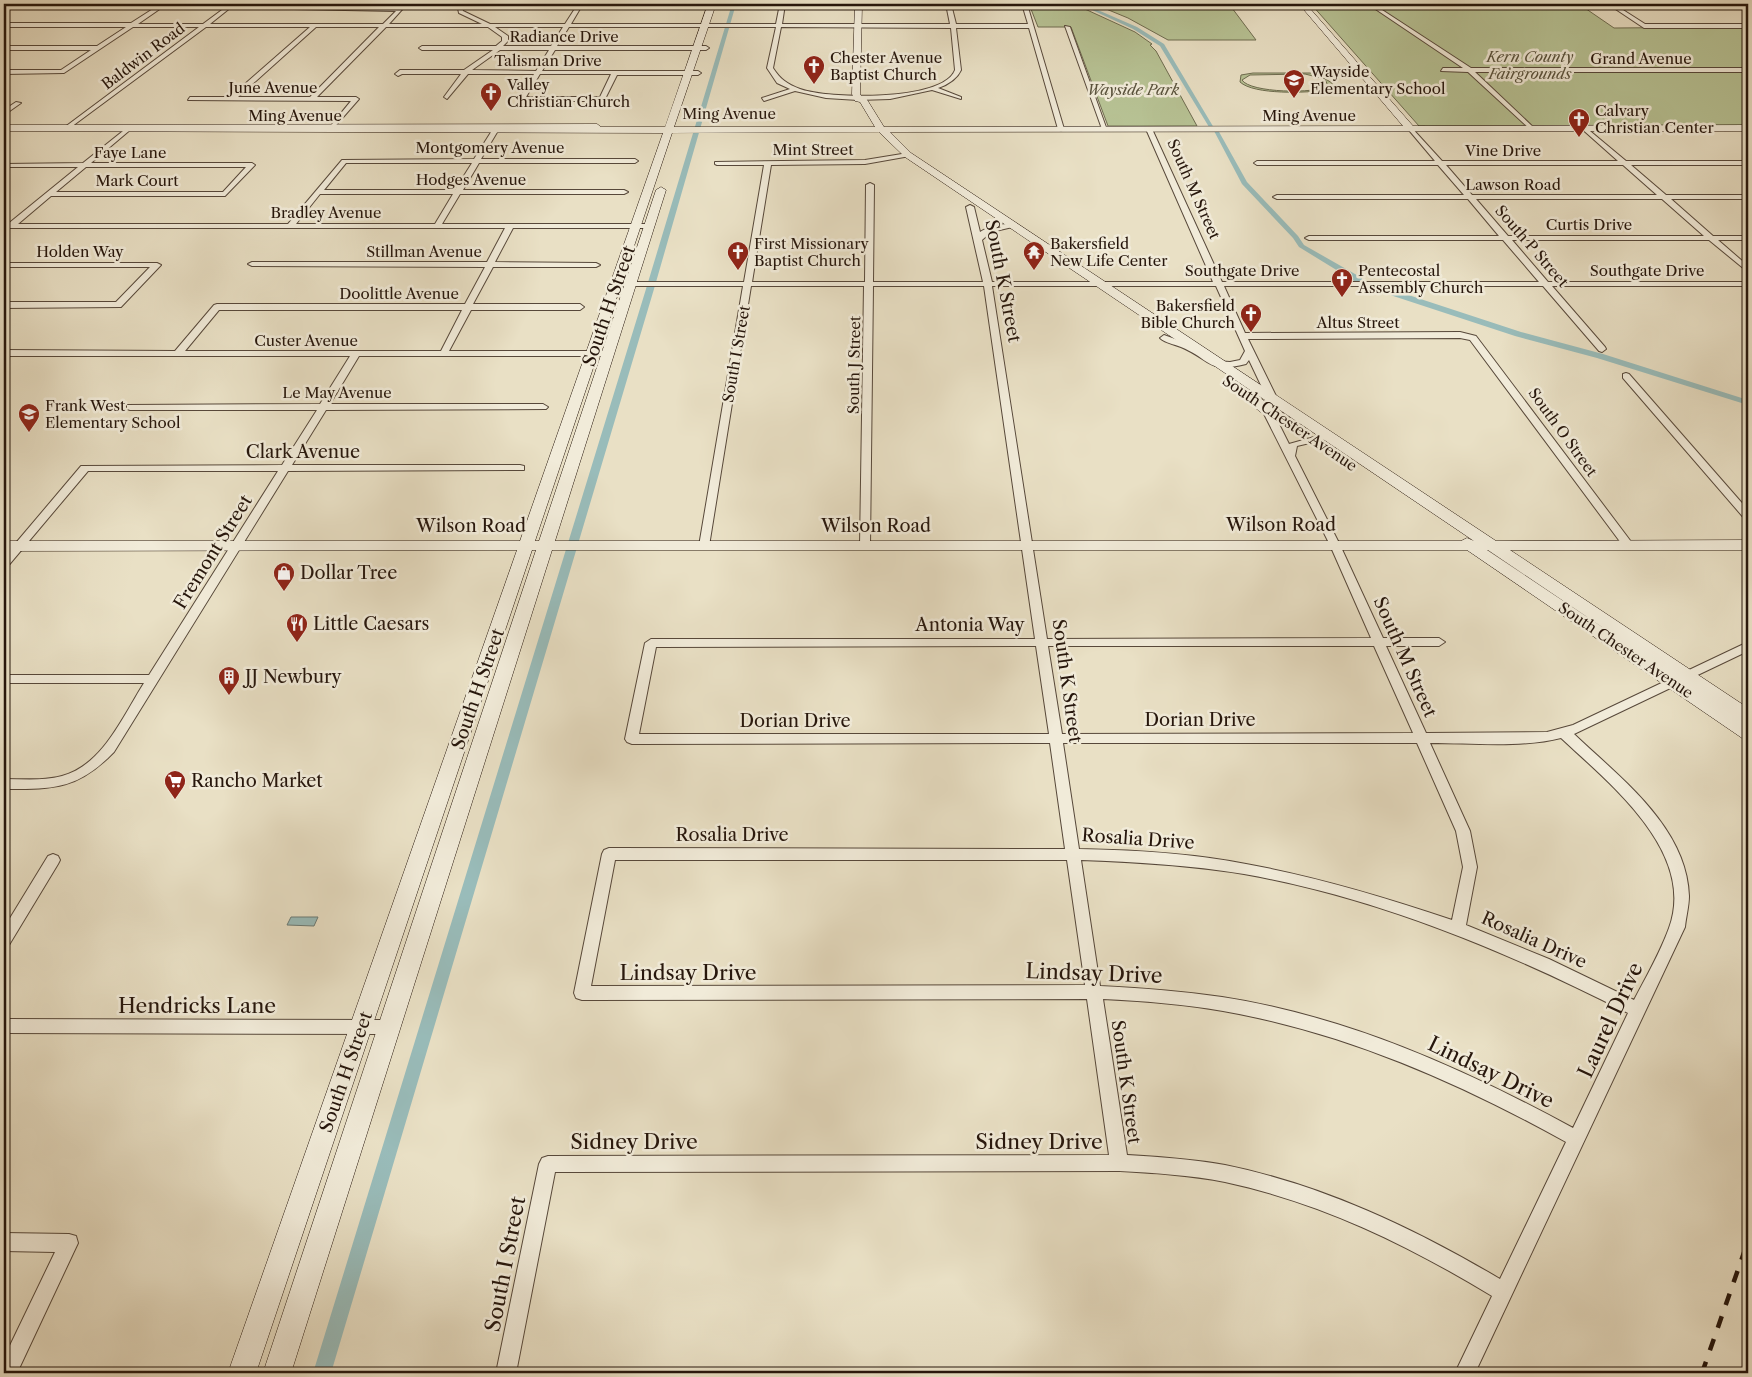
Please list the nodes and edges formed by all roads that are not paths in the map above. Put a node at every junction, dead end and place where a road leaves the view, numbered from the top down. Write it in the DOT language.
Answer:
graph roads {
  1 [pos="233,4"];
  2 [pos="303,4"];
  3 [pos="405,4"];
  4 [pos="459,4"];
  5 [pos="580,4"];
  6 [pos="716,4"];
  7 [pos="783,4"];
  8 [pos="858,4"];
  9 [pos="949,4"];
  10 [pos="1025,4"];
  11 [pos="1302,4"];
  12 [pos="1370,4"];
  13 [pos="4,5"];
  14 [pos="22,5"];
  15 [pos="1613,5"];
  16 [pos="1748,6"];
  17 [pos="297,9"];
  18 [pos="400,9"];
  19 [pos="10,12"];
  20 [pos="290,14"];
  21 [pos="283,20"];
  22 [pos="4,26"];
  23 [pos="132,26"];
  24 [pos="204,26"];
  25 [pos="277,26"];
  26 [pos="314,26"];
  27 [pos="384,26"];
  28 [pos="488,26"];
  29 [pos="567,26"];
  30 [pos="713,26"];
  31 [pos="857,26"];
  32 [pos="953,26"];
  33 [pos="1032,26"];
  34 [pos="1748,26"];
  35 [pos="778,27"];
  36 [pos="1067,27"];
  37 [pos="4,48"];
  38 [pos="98,48"];
  39 [pos="422,48"];
  40 [pos="498,48"];
  41 [pos="553,48"];
  42 [pos="701,48"];
  43 [pos="1443,70"];
  44 [pos="1748,70"];
  45 [pos="1471,71"];
  46 [pos="4,72"];
  47 [pos="466,72"];
  48 [pos="538,72"];
  49 [pos="615,72"];
  50 [pos="693,73"];
  51 [pos="398,74"];
  52 [pos="684,85"];
  53 [pos="934,88"];
  54 [pos="796,89"];
  55 [pos="448,97"];
  56 [pos="691,98"];
  57 [pos="959,98"];
  58 [pos="190,99"];
  59 [pos="232,99"];
  60 [pos="312,99"];
  61 [pos="764,99"];
  62 [pos="858,99"];
  63 [pos="18,103"];
  64 [pos="856,109"];
  65 [pos="4,112"];
  66 [pos="867,126"];
  67 [pos="4,128"];
  68 [pos="67,128"];
  69 [pos="331,128"];
  70 [pos="496,128"];
  71 [pos="1061,128"];
  72 [pos="1105,128"];
  73 [pos="1410,128"];
  74 [pos="1531,128"];
  75 [pos="1584,128"];
  76 [pos="1748,128"];
  77 [pos="128,129"];
  78 [pos="678,129"];
  79 [pos="1149,129"];
  80 [pos="882,130"];
  81 [pos="903,156"];
  82 [pos="477,161"];
  83 [pos="635,161"];
  84 [pos="717,163"];
  85 [pos="768,163"];
  86 [pos="1441,163"];
  87 [pos="1625,163"];
  88 [pos="1748,163"];
  89 [pos="1257,164"];
  90 [pos="84,165"];
  91 [pos="6,167"];
  92 [pos="870,185"];
  93 [pos="318,192"];
  94 [pos="458,192"];
  95 [pos="624,192"];
  96 [pos="49,194"];
  97 [pos="225,194"];
  98 [pos="1470,197"];
  99 [pos="1664,197"];
  100 [pos="1748,197"];
  101 [pos="1277,198"];
  102 [pos="970,206"];
  103 [pos="290,226"];
  104 [pos="437,226"];
  105 [pos="510,226"];
  106 [pos="636,226"];
  107 [pos="649,226"];
  108 [pos="1013,226"];
  109 [pos="6,228"];
  110 [pos="1001,228"];
  111 [pos="1309,238"];
  112 [pos="1506,238"];
  113 [pos="1711,238"];
  114 [pos="1748,238"];
  115 [pos="978,240"];
  116 [pos="4,264"];
  117 [pos="252,264"];
  118 [pos="490,264"];
  119 [pos="596,265"];
  120 [pos="1748,270"];
  121 [pos="616,284"];
  122 [pos="630,284"];
  123 [pos="748,284"];
  124 [pos="868,284"];
  125 [pos="988,284"];
  126 [pos="1084,284"];
  127 [pos="1100,284"];
  128 [pos="1218,284"];
  129 [pos="1546,284"];
  130 [pos="1748,284"];
  131 [pos="4,305"];
  132 [pos="468,307"];
  133 [pos="580,307"];
  134 [pos="1242,336"];
  135 [pos="1473,338"];
  136 [pos="1602,349"];
  137 [pos="1249,352"];
  138 [pos="4,353"];
  139 [pos="178,353"];
  140 [pos="358,353"];
  141 [pos="444,354"];
  142 [pos="593,354"];
  143 [pos="608,354"];
  144 [pos="1218,368"];
  145 [pos="1626,376"];
  146 [pos="1267,401"];
  147 [pos="130,407"];
  148 [pos="324,407"];
  149 [pos="543,407"];
  150 [pos="1321,437"];
  151 [pos="1290,458"];
  152 [pos="286,468"];
  153 [pos="520,468"];
  154 [pos="1748,516"];
  155 [pos="1468,544"];
  156 [pos="1491,544"];
  157 [pos="1335,545"];
  158 [pos="1628,545"];
  159 [pos="1748,545"];
  160 [pos="11,546"];
  161 [pos="238,546"];
  162 [pos="526,546"];
  163 [pos="546,546"];
  164 [pos="704,546"];
  165 [pos="865,546"];
  166 [pos="1027,546"];
  167 [pos="4,564"];
  168 [pos="1042,642"];
  169 [pos="1379,642"];
  170 [pos="1439,642"];
  171 [pos="1748,646"];
  172 [pos="1689,676"];
  173 [pos="4,679"];
  174 [pos="154,679"];
  175 [pos="1675,683"];
  176 [pos="1748,716"];
  177 [pos="1564,733"];
  178 [pos="1748,733"];
  179 [pos="632,739"];
  180 [pos="1056,739"];
  181 [pos="1422,739"];
  182 [pos="4,784"];
  183 [pos="1073,854"];
  184 [pos="53,860"];
  185 [pos="1458,927"];
  186 [pos="4,941"];
  187 [pos="1094,992"];
  188 [pos="582,993"];
  189 [pos="1638,1010"];
  190 [pos="4,1026"];
  191 [pos="362,1026"];
  192 [pos="390,1027"];
  193 [pos="1576,1139"];
  194 [pos="1119,1163"];
  195 [pos="548,1164"];
  196 [pos="4,1242"];
  197 [pos="1503,1292"];
  198 [pos="7,1373"];
  199 [pos="242,1373"];
  200 [pos="277,1373"];
  201 [pos="506,1373"];
  202 [pos="1465,1373"];
  1 -- 24 [label="street, Baldwin Road"];
  2 -- 17 [label="street"];
  3 -- 18 [label="street"];
  4 -- 5 [label="street"];
  4 -- 28 [label="street"];
  5 -- 6 [label="street"];
  5 -- 29 [label="street"];
  6 -- 30 [label="street, South H Street"];
  7 -- 35 [label="street"];
  8 -- 31 [label="street"];
  9 -- 32 [label="street"];
  10 -- 33 [label="street"];
  11 -- 73 [label="street, South P Street"];
  12 -- 45 [label="street"];
  13 -- 14 [label="street"];
  14 -- 19 [label="street"];
  14 -- 23 [label="street"];
  15 -- 16 [label="street"];
  15 -- 34 [label="street"];
  17 -- 18 [label="street"];
  17 -- 20 [label="street"];
  18 -- 27 [label="street"];
  21 -- 25 [label="street"];
  22 -- 23 [label="street"];
  23 -- 24 [label="street"];
  23 -- 38 [label="street"];
  24 -- 25 [label="street"];
  24 -- 68 [label="street, Baldwin Road"];
  25 -- 26 [label="street"];
  26 -- 27 [label="street"];
  26 -- 59 [label="street"];
  27 -- 28 [label="street"];
  27 -- 60 [label="street"];
  28 -- 29 [label="street"];
  28 -- 40 [label="street"];
  29 -- 30 [label="street"];
  29 -- 41 [label="street"];
  30 -- 35 [label="street"];
  30 -- 42 [label="street, South H Street"];
  31 -- 32 [label="street"];
  31 -- 35 [label="street"];
  31 -- 62 [label="street"];
  32 -- 33 [label="street"];
  32 -- 53 [label="street"];
  33 -- 71 [label="street"];
  35 -- 54 [label="street"];
  36 -- 72 [label="street"];
  37 -- 38 [label="street"];
  38 -- 46 [label="street"];
  39 -- 40 [label="street, Radiance Drive"];
  40 -- 41 [label="street, Radiance Drive"];
  40 -- 47 [label="street"];
  41 -- 42 [label="street, Radiance Drive"];
  41 -- 48 [label="street"];
  42 -- 50 [label="street, South H Street"];
  43 -- 45 [label="street, Grand Avenue"];
  44 -- 45 [label="street, Grand Avenue"];
  45 -- 74 [label="street"];
  47 -- 48 [label="street, Talisman Drive"];
  47 -- 51 [label="street, Talisman Drive"];
  47 -- 55 [label="street"];
  48 -- 49 [label="street, Talisman Drive"];
  48 -- 49 [label="street"];
  49 -- 50 [label="street, Talisman Drive"];
  50 -- 52 [label="street, South H Street"];
  50 -- 56 [label="street, South H Street"];
  52 -- 56 [label="street"];
  52 -- 78 [label="street, South H Street"];
  53 -- 57 [label="street"];
  53 -- 62 [label="street"];
  54 -- 61 [label="street"];
  54 -- 62 [label="street"];
  56 -- 78 [label="street, South H Street"];
  58 -- 59 [label="street, June Avenue"];
  59 -- 60 [label="street, June Avenue"];
  60 -- 69 [label="street, June Avenue"];
  62 -- 64 [label="street"];
  62 -- 80 [label="street, South Chester Avenue"];
  63 -- 65 [label="street"];
  66 -- 78 [label="street, Ming Avenue"];
  66 -- 80 [label="street, Ming Avenue"];
  66 -- 81 [label="street, South Chester Avenue"];
  67 -- 68 [label="street, Ming Avenue"];
  68 -- 77 [label="street, Ming Avenue"];
  69 -- 70 [label="street, Ming Avenue"];
  69 -- 77 [label="street, Ming Avenue"];
  70 -- 78 [label="street, Ming Avenue"];
  70 -- 82 [label="street"];
  71 -- 72 [label="street, Ming Avenue"];
  71 -- 80 [label="street, Ming Avenue"];
  72 -- 79 [label="street, Ming Avenue"];
  73 -- 74 [label="street, Ming Avenue"];
  73 -- 79 [label="street, Ming Avenue"];
  73 -- 86 [label="street, South P Street"];
  74 -- 75 [label="street, Ming Avenue"];
  75 -- 76 [label="street, Ming Avenue"];
  75 -- 87 [label="street"];
  77 -- 90 [label="street"];
  78 -- 106 [label="street, South H Street"];
  78 -- 107 [label="street, South H Street"];
  79 -- 128 [label="street, South M Street"];
  80 -- 81 [label="street, South Chester Avenue"];
  81 -- 85 [label="street, Mint Street"];
  81 -- 102 [label="street, South Chester Avenue"];
  81 -- 108 [label="street, South Chester Avenue"];
  82 -- 83 [label="street, Montgomery Avenue"];
  82 -- 93 [label="street, Montgomery Avenue"];
  82 -- 94 [label="street"];
  84 -- 85 [label="street, Mint Street"];
  85 -- 123 [label="street, South I Street"];
  86 -- 87 [label="street, Vine Drive"];
  86 -- 89 [label="street, Vine Drive"];
  86 -- 98 [label="street, South P Street"];
  87 -- 88 [label="street, Vine Drive"];
  87 -- 99 [label="street"];
  90 -- 91 [label="street, Faye Lane"];
  90 -- 96 [label="street"];
  90 -- 97 [label="street, Faye Lane"];
  92 -- 124 [label="street, South J Street"];
  93 -- 94 [label="street, Hodges Avenue"];
  93 -- 103 [label="street"];
  94 -- 95 [label="street, Hodges Avenue"];
  94 -- 104 [label="street"];
  96 -- 97 [label="street, Mark Court"];
  96 -- 109 [label="street"];
  98 -- 99 [label="street, Lawson Road"];
  98 -- 101 [label="street, Lawson Road"];
  98 -- 112 [label="street, South P Street"];
  99 -- 100 [label="street, Lawson Road"];
  99 -- 113 [label="street"];
  102 -- 110 [label="street, South Chester Avenue"];
  102 -- 115 [label="street, South K Street"];
  103 -- 104 [label="street, Bradley Avenue"];
  103 -- 109 [label="street, Bradley Avenue"];
  104 -- 105 [label="street, Bradley Avenue"];
  105 -- 106 [label="street, Bradley Avenue"];
  105 -- 118 [label="street"];
  106 -- 107 [label="street, Bradley Avenue"];
  106 -- 121 [label="street, South H Street"];
  107 -- 122 [label="street, South H Street"];
  108 -- 110 [label="street"];
  108 -- 127 [label="street, South Chester Avenue"];
  110 -- 115 [label="street"];
  110 -- 126 [label="street, South Chester Avenue"];
  111 -- 112 [label="street, Curtis Drive"];
  112 -- 113 [label="street, Curtis Drive"];
  112 -- 129 [label="street, South P Street"];
  113 -- 114 [label="street, Curtis Drive"];
  113 -- 120 [label="street"];
  115 -- 125 [label="street, South K Street"];
  116 -- 131 [label="street, Holden Way"];
  117 -- 118 [label="street, Stillman Avenue"];
  118 -- 119 [label="street, Stillman Avenue"];
  118 -- 132 [label="street"];
  121 -- 122 [label="street, Southgate Drive"];
  121 -- 142 [label="street, South H Street"];
  122 -- 123 [label="street, Southgate Drive"];
  122 -- 143 [label="street, South H Street"];
  123 -- 124 [label="street, Southgate Drive"];
  123 -- 164 [label="street, South I Street"];
  124 -- 125 [label="street, Southgate Drive"];
  124 -- 165 [label="street, South J Street"];
  125 -- 126 [label="street, Southgate Drive"];
  125 -- 166 [label="street, South K Street"];
  126 -- 127 [label="street, Southgate Drive"];
  126 -- 144 [label="street, South Chester Avenue"];
  127 -- 128 [label="street, Southgate Drive"];
  127 -- 144 [label="street, South Chester Avenue"];
  128 -- 129 [label="street, Southgate Drive"];
  128 -- 134 [label="street, South M Street"];
  129 -- 130 [label="street, Southgate Drive"];
  129 -- 136 [label="street, South P Street"];
  132 -- 133 [label="street, Doolittle Avenue"];
  132 -- 139 [label="street, Doolittle Avenue"];
  132 -- 141 [label="street"];
  134 -- 135 [label="street, Altus Street"];
  134 -- 137 [label="street, South M Street"];
  135 -- 158 [label="street, South O Street"];
  137 -- 144 [label="street"];
  137 -- 146 [label="street, South M Street"];
  138 -- 139 [label="street, Custer Avenue"];
  139 -- 140 [label="street, Custer Avenue"];
  140 -- 141 [label="street, Custer Avenue"];
  140 -- 148 [label="street, Fremont Street"];
  141 -- 142 [label="street, Custer Avenue"];
  142 -- 143 [label="street, Custer Avenue"];
  142 -- 162 [label="street, South H Street"];
  143 -- 163 [label="street, South H Street"];
  144 -- 146 [label="street, South Chester Avenue"];
  145 -- 154 [label="street"];
  146 -- 150 [label="street, South Chester Avenue"];
  146 -- 151 [label="street, South M Street"];
  147 -- 148 [label="street, Le May Avenue"];
  148 -- 149 [label="street, Le May Avenue"];
  148 -- 152 [label="street, Fremont Street"];
  150 -- 151 [label="street"];
  150 -- 155 [label="street, South Chester Avenue"];
  150 -- 156 [label="street, South Chester Avenue"];
  151 -- 157 [label="street, South M Street"];
  152 -- 153 [label="street, Clark Avenue"];
  152 -- 160 [label="street, Clark Avenue"];
  152 -- 161 [label="street, Fremont Street"];
  155 -- 156 [label="street, Wilson Road"];
  155 -- 157 [label="street, Wilson Road"];
  155 -- 175 [label="street, South Chester Avenue"];
  156 -- 158 [label="street, Wilson Road"];
  156 -- 172 [label="street, South Chester Avenue"];
  157 -- 166 [label="street, Wilson Road"];
  157 -- 169 [label="street, South M Street"];
  158 -- 159 [label="street, Wilson Road"];
  160 -- 161 [label="street, Wilson Road"];
  160 -- 167 [label="street"];
  161 -- 162 [label="street, Wilson Road"];
  161 -- 174 [label="street, Fremont Street"];
  162 -- 163 [label="street, Wilson Road"];
  162 -- 191 [label="street, South H Street"];
  163 -- 164 [label="street, Wilson Road"];
  163 -- 192 [label="street, South H Street"];
  164 -- 165 [label="street, Wilson Road"];
  165 -- 166 [label="street, Wilson Road"];
  166 -- 168 [label="street, South K Street"];
  168 -- 169 [label="street, Antonia Way"];
  168 -- 179 [label="street, Antonia Way"];
  168 -- 180 [label="street, South K Street"];
  169 -- 170 [label="street, Antonia Way"];
  169 -- 181 [label="street, South M Street"];
  171 -- 172 [label="street, Dorian Drive"];
  172 -- 175 [label="street, Dorian Drive"];
  172 -- 176 [label="street, South Chester Avenue"];
  173 -- 174 [label="street"];
  174 -- 182 [label="street, Fremont Street"];
  175 -- 177 [label="street, Dorian Drive"];
  175 -- 178 [label="street, South Chester Avenue"];
  177 -- 181 [label="street, Dorian Drive"];
  177 -- 189 [label="street, Laurel Drive"];
  179 -- 180 [label="street, Dorian Drive"];
  180 -- 181 [label="street, Dorian Drive"];
  180 -- 183 [label="street, South K Street"];
  181 -- 185 [label="street, South M Street"];
  183 -- 185 [label="street, Rosalia Drive"];
  183 -- 187 [label="street, South K Street"];
  183 -- 188 [label="street, Rosalia Drive"];
  184 -- 186 [label="street"];
  185 -- 189 [label="street, Rosalia Drive"];
  187 -- 188 [label="street, Lindsay Drive"];
  187 -- 193 [label="street, Lindsay Drive"];
  187 -- 194 [label="street, South K Street"];
  189 -- 193 [label="street, Laurel Drive"];
  190 -- 191 [label="street, Hendricks Lane"];
  191 -- 192 [label="street, Hendricks Lane"];
  191 -- 199 [label="street, South H Street"];
  192 -- 200 [label="street, South H Street"];
  193 -- 197 [label="street, Laurel Drive"];
  194 -- 195 [label="street, Sidney Drive"];
  194 -- 197 [label="street, Sidney Drive"];
  195 -- 201 [label="street, South I Street"];
  196 -- 198 [label="street"];
  197 -- 202 [label="street, Laurel Drive"];
}
